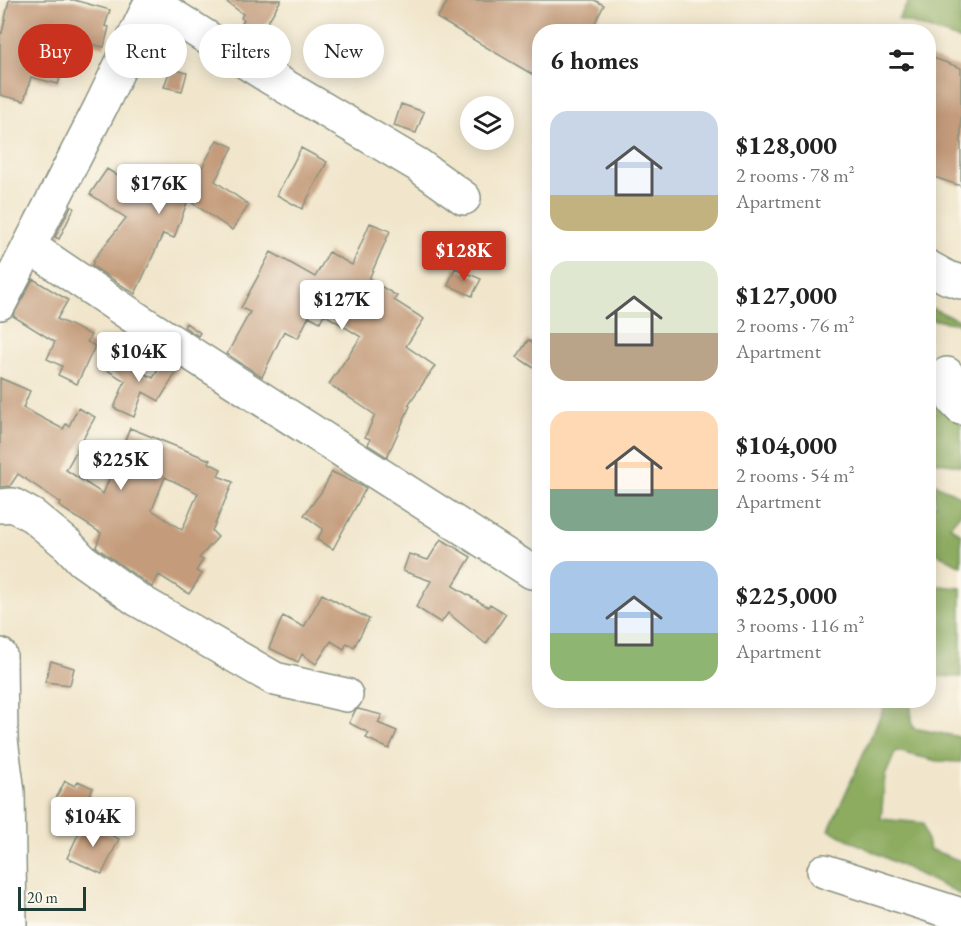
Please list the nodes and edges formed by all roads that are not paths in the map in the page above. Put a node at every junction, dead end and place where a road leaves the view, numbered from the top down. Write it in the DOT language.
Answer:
graph roads {
  1 [pos="152,1"];
  2 [pos="464,198"];
  3 [pos="29,246"];
  4 [pos="936,271"];
  5 [pos="961,282"];
  6 [pos="0,303"];
  7 [pos="947,374"];
  8 [pos="961,408"];
  9 [pos="0,506"];
  10 [pos="532,572"];
  11 [pos="0,656"];
  12 [pos="346,695"];
  13 [pos="0,740"];
  14 [pos="824,871"];
  15 [pos="961,915"];
  16 [pos="10,926"];
  1 -- 2 [label="street"];
  1 -- 3 [label="street"];
  3 -- 6 [label="street"];
  3 -- 10 [label="street"];
  4 -- 5 [label="street"];
  7 -- 8 [label="street"];
  9 -- 12 [label="street"];
  11 -- 13 [label="street"];
  13 -- 16 [label="street"];
  14 -- 15 [label="street"];
}
